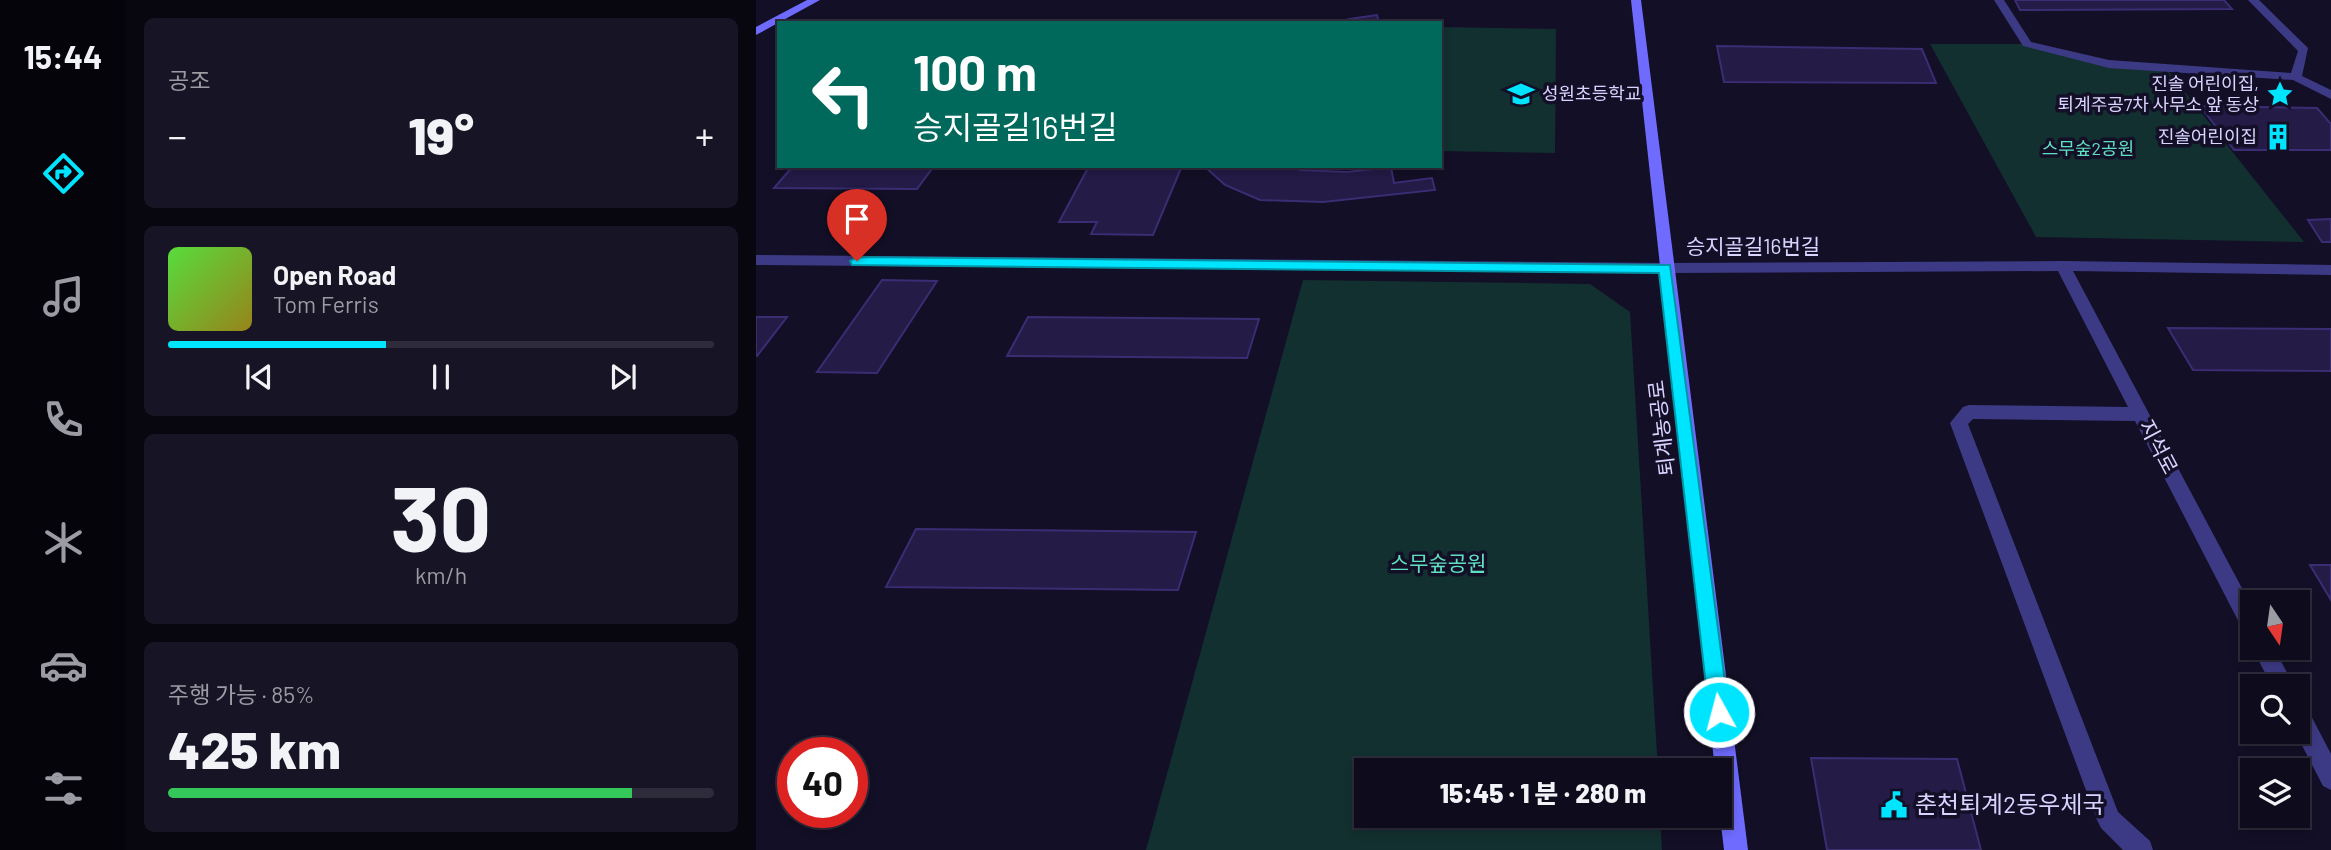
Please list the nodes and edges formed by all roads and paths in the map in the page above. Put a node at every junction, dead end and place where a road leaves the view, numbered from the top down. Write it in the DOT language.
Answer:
graph roads {
  1 [pos="815,0"];
  2 [pos="1636,0"];
  3 [pos="2000,0"];
  4 [pos="2253,0"];
  5 [pos="756,32"];
  6 [pos="2296,77"];
  7 [pos="2331,95"];
  8 [pos="756,260"];
  9 [pos="2063,266"];
  10 [pos="1666,268"];
  11 [pos="2331,270"];
  12 [pos="2141,414"];
  13 [pos="2240,604"];
  14 [pos="2310,737"];
  15 [pos="2331,778"];
  16 [pos="1735,850"];
  17 [pos="2141,850"];
  1 -- 5 [label="street"];
  2 -- 10 [label="street, 퇴계농공로"];
  3 -- 6 [label="street"];
  4 -- 6 [label="street"];
  6 -- 7 [label="street"];
  8 -- 10 [label="street, 승지골길16번길"];
  9 -- 10 [label="street, 승지골길16번길"];
  9 -- 11 [label="street, 승지골길16번길"];
  9 -- 12 [label="street, 지석로"];
  10 -- 16 [label="street, 퇴계농공로"];
  12 -- 13 [label="street, 지석로"];
  12 -- 17 [label="street"];
  14 -- 15 [label="street"];
}
